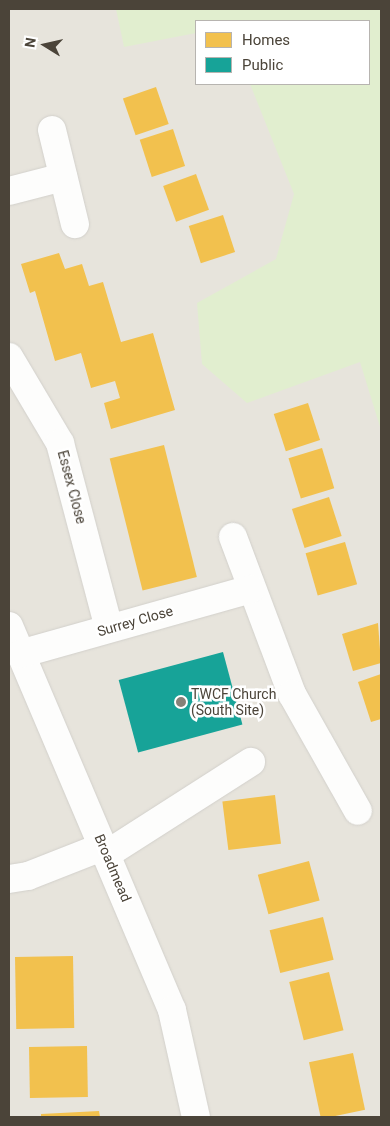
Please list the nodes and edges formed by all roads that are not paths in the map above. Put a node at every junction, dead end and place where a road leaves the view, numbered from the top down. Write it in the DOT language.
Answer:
graph roads {
  1 [pos="52,130"];
  2 [pos="63,177"];
  3 [pos="9,191"];
  4 [pos="75,224"];
  5 [pos="9,357"];
  6 [pos="233,537"];
  7 [pos="251,589"];
  8 [pos="9,626"];
  9 [pos="109,628"];
  10 [pos="20,654"];
  11 [pos="251,762"];
  12 [pos="358,811"];
  13 [pos="106,850"];
  14 [pos="9,879"];
  15 [pos="196,1117"];
  1 -- 2 [label="street"];
  2 -- 3 [label="street"];
  2 -- 4 [label="street"];
  5 -- 9 [label="street, Essex Close"];
  6 -- 7 [label="street"];
  7 -- 9 [label="street, Surrey Close"];
  7 -- 12 [label="street"];
  8 -- 10 [label="street, Broadmead"];
  9 -- 10 [label="street, Surrey Close"];
  10 -- 13 [label="street, Broadmead"];
  11 -- 13 [label="street"];
  13 -- 14 [label="street"];
  13 -- 15 [label="street, Broadmead"];
}
